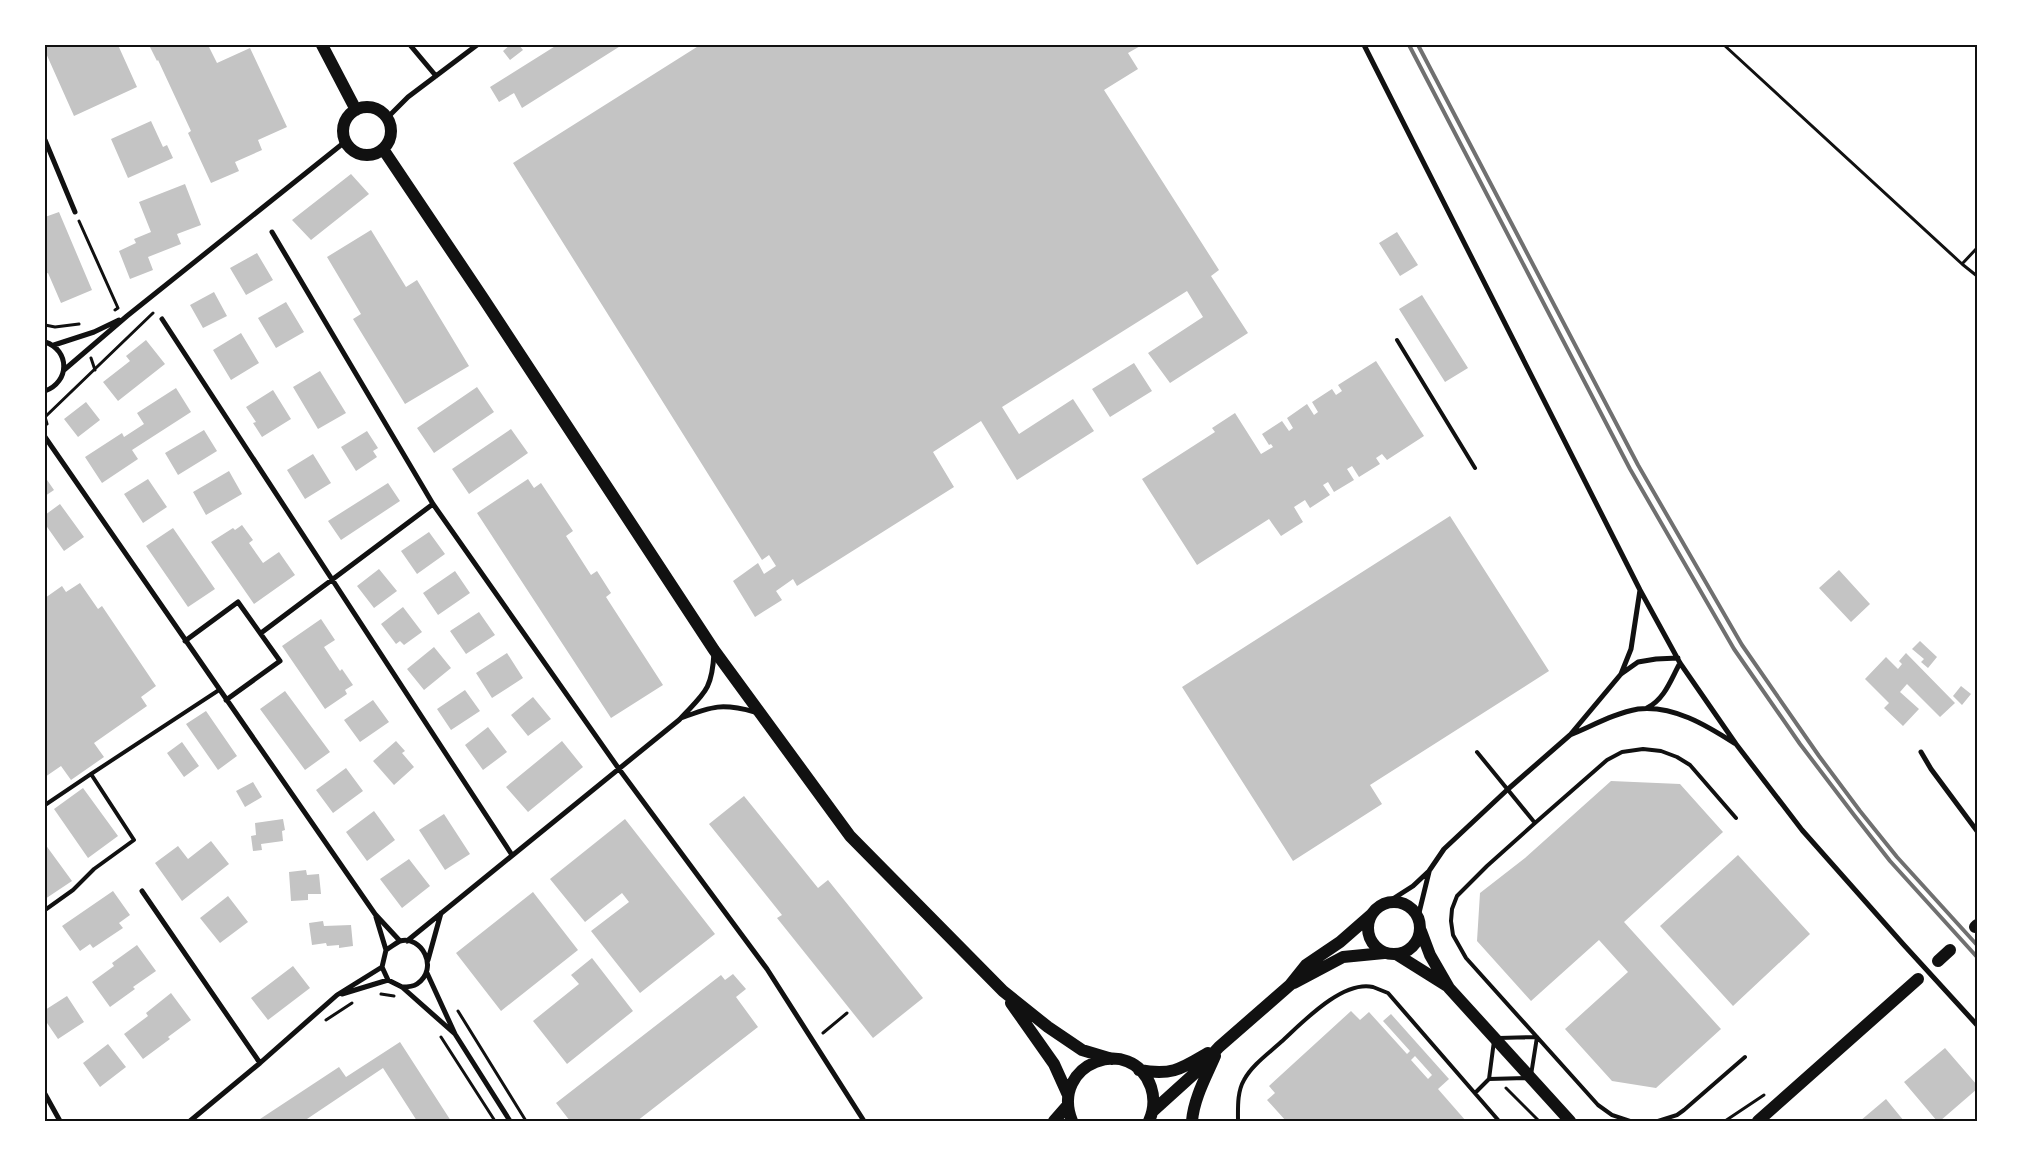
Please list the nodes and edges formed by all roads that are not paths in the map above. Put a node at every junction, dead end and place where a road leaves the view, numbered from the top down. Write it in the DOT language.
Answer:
graph roads {
  1 [pos="322,45"];
  2 [pos="410,45"];
  3 [pos="476,45"];
  4 [pos="1364,45"];
  5 [pos="436,76"];
  6 [pos="356,110"];
  7 [pos="387,118"];
  8 [pos="45,140"];
  9 [pos="346,141"];
  10 [pos="383,150"];
  11 [pos="75,212"];
  12 [pos="272,232"];
  13 [pos="127,316"];
  14 [pos="162,319"];
  15 [pos="1397,340"];
  16 [pos="45,342"];
  17 [pos="54,345"];
  18 [pos="64,370"];
  19 [pos="45,391"];
  20 [pos="45,437"];
  21 [pos="1475,468"];
  22 [pos="433,504"];
  23 [pos="332,580"];
  24 [pos="1640,590"];
  25 [pos="261,633"];
  26 [pos="185,641"];
  27 [pos="714,650"];
  28 [pos="1679,661"];
  29 [pos="1621,674"];
  30 [pos="219,690"];
  31 [pos="226,700"];
  32 [pos="1645,709"];
  33 [pos="758,712"];
  34 [pos="679,720"];
  35 [pos="1570,735"];
  36 [pos="1736,744"];
  37 [pos="1478,752"];
  38 [pos="1921,752"];
  39 [pos="619,769"];
  40 [pos="90,774"];
  41 [pos="1507,790"];
  42 [pos="45,805"];
  43 [pos="1736,818"];
  44 [pos="1535,823"];
  45 [pos="1977,831"];
  46 [pos="512,855"];
  47 [pos="1429,871"];
  48 [pos="142,892"];
  49 [pos="1388,902"];
  50 [pos="45,910"];
  51 [pos="441,913"];
  52 [pos="375,914"];
  53 [pos="1372,914"];
  54 [pos="1418,917"];
  55 [pos="1421,930"];
  56 [pos="400,941"];
  57 [pos="407,941"];
  58 [pos="386,950"];
  59 [pos="1950,950"];
  60 [pos="1390,953"];
  61 [pos="428,960"];
  62 [pos="1938,961"];
  63 [pos="382,967"];
  64 [pos="427,973"];
  65 [pos="1918,979"];
  66 [pos="388,980"];
  67 [pos="1290,985"];
  68 [pos="402,987"];
  69 [pos="1449,988"];
  70 [pos="1003,991"];
  71 [pos="337,995"];
  72 [pos="1977,1025"];
  73 [pos="455,1034"];
  74 [pos="1536,1037"];
  75 [pos="1495,1038"];
  76 [pos="1219,1047"];
  77 [pos="1745,1056"];
  78 [pos="1112,1059"];
  79 [pos="260,1063"];
  80 [pos="1139,1070"];
  81 [pos="1530,1078"];
  82 [pos="1490,1080"];
  83 [pos="45,1094"];
  84 [pos="1475,1094"];
  85 [pos="1068,1100"];
  86 [pos="1152,1117"];
  87 [pos="60,1121"];
  88 [pos="190,1121"];
  89 [pos="510,1121"];
  90 [pos="864,1121"];
  91 [pos="1054,1121"];
  92 [pos="1072,1121"];
  93 [pos="1192,1121"];
  94 [pos="1238,1121"];
  95 [pos="1499,1121"];
  96 [pos="1570,1121"];
  97 [pos="1630,1121"];
  98 [pos="1658,1121"];
  99 [pos="1758,1121"];
  1 -- 6 [label="main road"];
  2 -- 5 [label="street"];
  3 -- 5 [label="street"];
  4 -- 24 [label="street"];
  5 -- 7 [label="street"];
  6 -- 7 [label="main road"];
  6 -- 9 [label="main road"];
  7 -- 10 [label="main road"];
  8 -- 11 [label="street"];
  9 -- 10 [label="main road"];
  9 -- 13 [label="street"];
  10 -- 27 [label="main road"];
  12 -- 22 [label="street"];
  13 -- 17 [label="street"];
  13 -- 18 [label="street"];
  14 -- 23 [label="street"];
  15 -- 21 [label="lane"];
  16 -- 17 [label="street"];
  17 -- 18 [label="street"];
  18 -- 19 [label="street"];
  20 -- 26 [label="street"];
  22 -- 23 [label="street"];
  22 -- 39 [label="street"];
  23 -- 25 [label="street"];
  23 -- 46 [label="street"];
  24 -- 28 [label="street"];
  24 -- 29 [label="street"];
  25 -- 26 [label="street"];
  25 -- 31 [label="street"];
  26 -- 30 [label="street"];
  27 -- 33 [label="main road"];
  27 -- 34 [label="street"];
  28 -- 29 [label="street"];
  28 -- 32 [label="street"];
  28 -- 36 [label="street"];
  29 -- 35 [label="street"];
  30 -- 31 [label="street"];
  30 -- 40 [label="lane"];
  31 -- 52 [label="street"];
  32 -- 35 [label="street"];
  32 -- 36 [label="street"];
  33 -- 34 [label="street"];
  33 -- 70 [label="main road"];
  34 -- 39 [label="street"];
  35 -- 41 [label="street"];
  36 -- 72 [label="street"];
  37 -- 41 [label="lane"];
  38 -- 45 [label="street"];
  39 -- 46 [label="street"];
  39 -- 90 [label="street"];
  40 -- 42 [label="lane"];
  40 -- 50 [label="lane"];
  41 -- 44 [label="lane"];
  41 -- 47 [label="street"];
  43 -- 44 [label="lane"];
  44 -- 74 [label="lane"];
  46 -- 51 [label="street"];
  47 -- 49 [label="street"];
  47 -- 54 [label="street"];
  48 -- 79 [label="street"];
  49 -- 53 [label="main road"];
  49 -- 54 [label="main road"];
  51 -- 57 [label="street"];
  51 -- 61 [label="street"];
  52 -- 56 [label="street"];
  52 -- 58 [label="street"];
  53 -- 60 [label="main road"];
  53 -- 67 [label="main road"];
  54 -- 55 [label="main road"];
  55 -- 60 [label="main road"];
  55 -- 69 [label="main road"];
  56 -- 57 [label="street"];
  56 -- 58 [label="street"];
  57 -- 61 [label="street"];
  58 -- 63 [label="street"];
  59 -- 62 [label="main road"];
  60 -- 67 [label="main road"];
  60 -- 69 [label="main road"];
  61 -- 64 [label="street"];
  63 -- 66 [label="street"];
  63 -- 71 [label="street"];
  64 -- 68 [label="street"];
  64 -- 73 [label="street"];
  65 -- 99 [label="main road"];
  66 -- 68 [label="street"];
  66 -- 71 [label="street"];
  67 -- 76 [label="main road"];
  68 -- 73 [label="street"];
  69 -- 75 [label="main road"];
  70 -- 78 [label="main road"];
  70 -- 85 [label="main road"];
  71 -- 79 [label="street"];
  73 -- 89 [label="street"];
  74 -- 75 [label="lane"];
  74 -- 81 [label="lane"];
  74 -- 97 [label="lane"];
  75 -- 81 [label="main road"];
  75 -- 82 [label="lane"];
  76 -- 80 [label="main road"];
  76 -- 86 [label="main road"];
  76 -- 93 [label="main road"];
  77 -- 98 [label="lane"];
  78 -- 80 [label="main road"];
  78 -- 85 [label="main road"];
  79 -- 88 [label="street"];
  80 -- 86 [label="main road"];
  81 -- 82 [label="lane"];
  81 -- 96 [label="main road"];
  82 -- 84 [label="lane"];
  83 -- 87 [label="street"];
  84 -- 94 [label="lane"];
  84 -- 95 [label="lane"];
  85 -- 91 [label="main road"];
  85 -- 92 [label="main road"];
}
